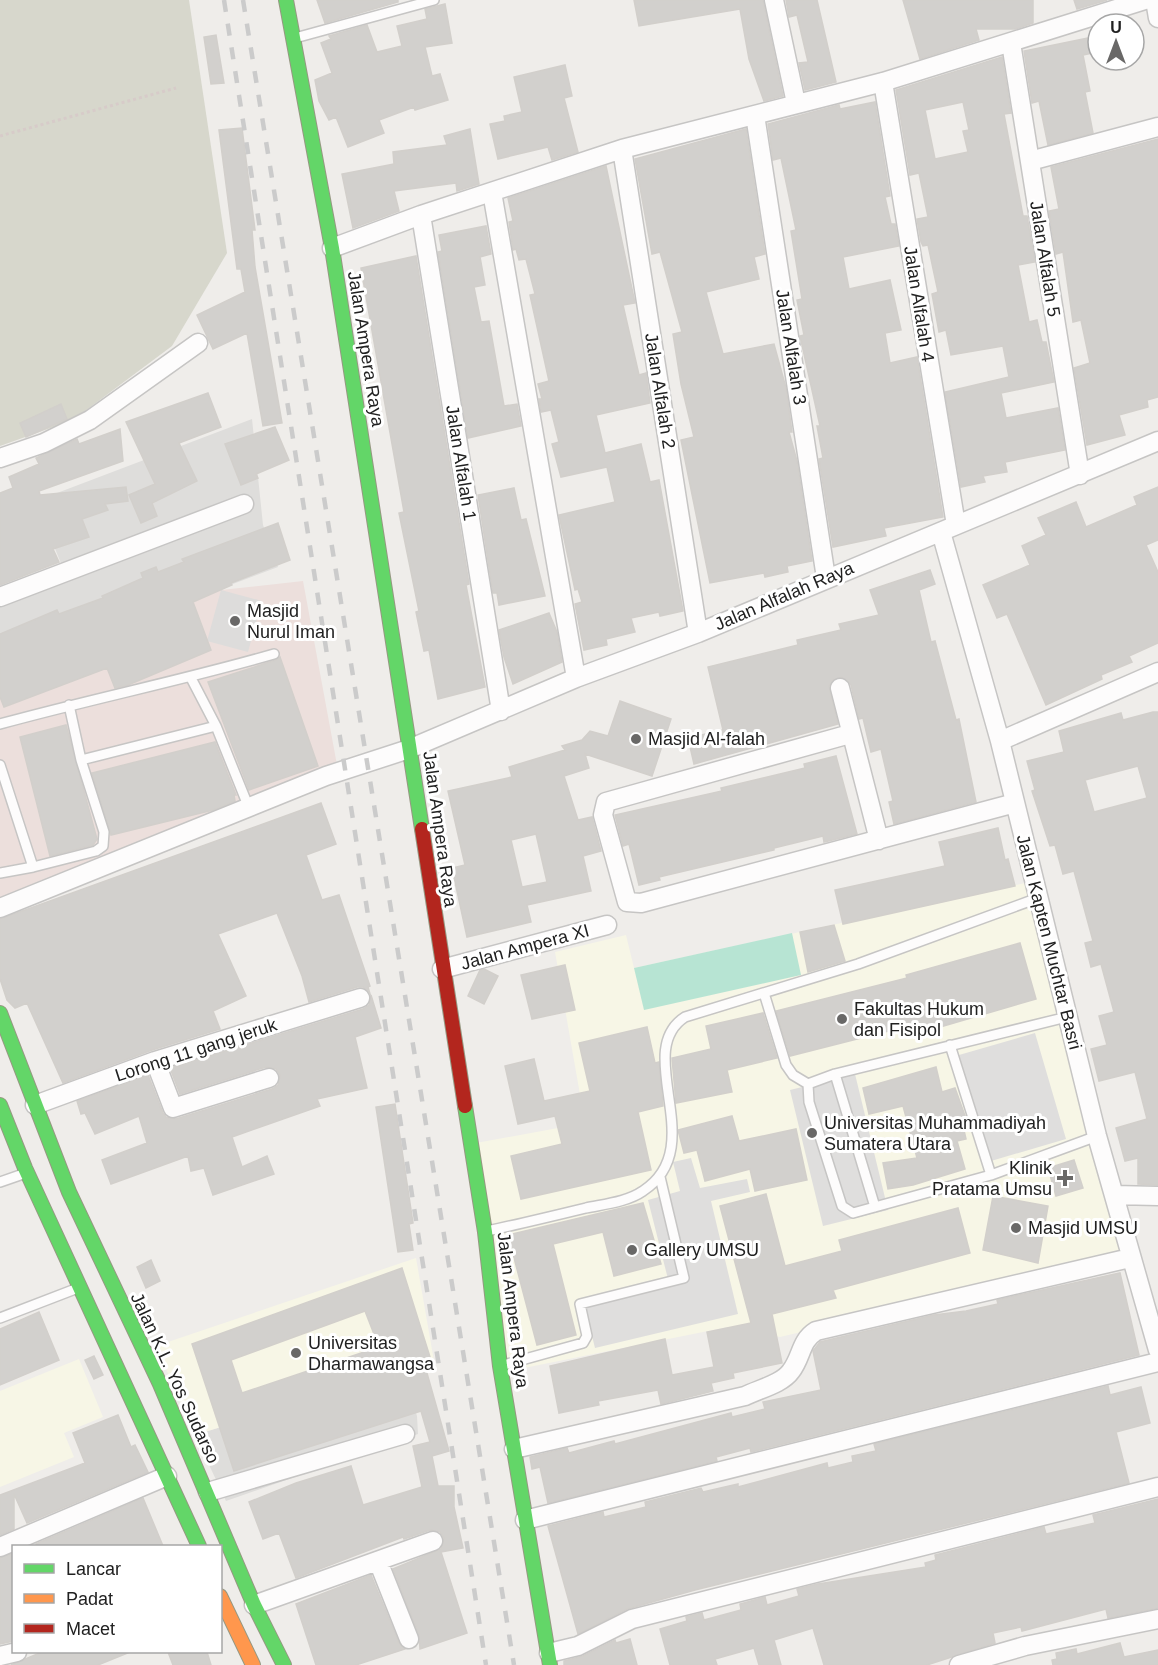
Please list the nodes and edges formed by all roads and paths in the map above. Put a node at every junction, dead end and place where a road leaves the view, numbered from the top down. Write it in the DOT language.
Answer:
graph roads {
  1 [pos="286,0"];
  2 [pos="434,0"];
  3 [pos="774,0"];
  4 [pos="1155,9"];
  5 [pos="292,39"];
  6 [pos="1011,43"];
  7 [pos="883,82"];
  8 [pos="176,88"];
  9 [pos="796,103"];
  10 [pos="755,115"];
  11 [pos="1158,127"];
  12 [pos="0,136"];
  13 [pos="622,149"];
  14 [pos="1030,161"];
  15 [pos="492,192"];
  16 [pos="421,215"];
  17 [pos="333,248"];
  18 [pos="198,343"];
  19 [pos="1158,441"];
  20 [pos="0,458"];
  21 [pos="1080,475"];
  22 [pos="244,504"];
  23 [pos="949,529"];
  24 [pos="826,578"];
  25 [pos="0,597"];
  26 [pos="698,633"];
  27 [pos="274,654"];
  28 [pos="1158,672"];
  29 [pos="191,678"];
  30 [pos="576,678"];
  31 [pos="840,688"];
  32 [pos="69,705"];
  33 [pos="501,711"];
  34 [pos="0,724"];
  35 [pos="216,726"];
  36 [pos="850,734"];
  37 [pos="1000,741"];
  38 [pos="409,749"];
  39 [pos="81,760"];
  40 [pos="0,765"];
  41 [pos="1015,803"];
  42 [pos="249,808"];
  43 [pos="879,840"];
  44 [pos="33,867"];
  45 [pos="0,873"];
  46 [pos="1038,898"];
  47 [pos="0,908"];
  48 [pos="607,925"];
  49 [pos="442,969"];
  50 [pos="764,993"];
  51 [pos="360,998"];
  52 [pos="0,1013"];
  53 [pos="1067,1017"];
  54 [pos="950,1046"];
  55 [pos="155,1061"];
  56 [pos="835,1074"];
  57 [pos="268,1078"];
  58 [pos="808,1084"];
  59 [pos="0,1105"];
  60 [pos="34,1105"];
  61 [pos="1097,1136"];
  62 [pos="28,1173"];
  63 [pos="991,1175"];
  64 [pos="660,1178"];
  65 [pos="0,1182"];
  66 [pos="1114,1195"];
  67 [pos="1158,1196"];
  68 [pos="875,1207"];
  69 [pos="485,1232"];
  70 [pos="1130,1258"];
  71 [pos="81,1287"];
  72 [pos="0,1318"];
  73 [pos="1158,1350"];
  74 [pos="1158,1362"];
  75 [pos="500,1366"];
  76 [pos="146,1390"];
  77 [pos="405,1434"];
  78 [pos="514,1449"];
  79 [pos="167,1476"];
  80 [pos="1158,1487"];
  81 [pos="208,1492"];
  82 [pos="525,1520"];
  83 [pos="433,1541"];
  84 [pos="199,1545"];
  85 [pos="0,1547"];
  86 [pos="378,1561"];
  87 [pos="222,1600"];
  88 [pos="254,1605"];
  89 [pos="1158,1619"];
  90 [pos="409,1639"];
  91 [pos="550,1659"];
  92 [pos="253,1665"];
  93 [pos="284,1665"];
  94 [pos="959,1665"];
  1 -- 5 [label="street, Jalan Ampera Raya"];
  2 -- 5 [label="lane"];
  3 -- 9 [label="street"];
  4 -- 6 [label="street"];
  5 -- 17 [label="street, Jalan Ampera Raya"];
  6 -- 7 [label="street"];
  6 -- 14 [label="street, Jalan Alfalah 5"];
  7 -- 9 [label="street"];
  7 -- 23 [label="street, Jalan Alfalah 4"];
  8 -- 12 [label="path"];
  9 -- 10 [label="street"];
  10 -- 13 [label="street"];
  10 -- 24 [label="street, Jalan Alfalah 3"];
  11 -- 14 [label="street"];
  13 -- 15 [label="street"];
  13 -- 26 [label="street, Jalan Alfalah 2"];
  14 -- 21 [label="street, Jalan Alfalah 5"];
  15 -- 16 [label="street"];
  15 -- 30 [label="street"];
  16 -- 17 [label="street"];
  16 -- 33 [label="street, Jalan Alfalah 1"];
  17 -- 38 [label="street, Jalan Ampera Raya"];
  18 -- 20 [label="street"];
  19 -- 21 [label="street, Jalan Alfalah Raya"];
  21 -- 23 [label="street, Jalan Alfalah Raya"];
  22 -- 25 [label="street"];
  23 -- 24 [label="street, Jalan Alfalah Raya"];
  23 -- 37 [label="street, Jalan Kapten Muchtar Basri"];
  24 -- 26 [label="street, Jalan Alfalah Raya"];
  26 -- 30 [label="street, Jalan Alfalah Raya"];
  27 -- 29 [label="lane"];
  28 -- 37 [label="street"];
  29 -- 32 [label="lane"];
  29 -- 35 [label="lane"];
  30 -- 33 [label="street, Jalan Alfalah Raya"];
  31 -- 36 [label="street"];
  32 -- 34 [label="lane"];
  32 -- 39 [label="lane"];
  33 -- 38 [label="street, Jalan Alfalah Raya"];
  35 -- 39 [label="lane"];
  35 -- 42 [label="lane"];
  36 -- 43 [label="street"];
  36 -- 43 [label="street"];
  37 -- 41 [label="street, Jalan Kapten Muchtar Basri"];
  38 -- 42 [label="street, Jalan Alfalah Raya"];
  38 -- 49 [label="street, Jalan Ampera Raya"];
  39 -- 44 [label="lane"];
  40 -- 44 [label="lane"];
  41 -- 43 [label="street"];
  41 -- 46 [label="street, Jalan Kapten Muchtar Basri"];
  42 -- 47 [label="street, Jalan Alfalah Raya"];
  44 -- 45 [label="lane"];
  46 -- 50 [label="lane"];
  46 -- 53 [label="street, Jalan Kapten Muchtar Basri"];
  48 -- 49 [label="street, Jalan Ampera XI"];
  49 -- 69 [label="street, Jalan Ampera Raya"];
  50 -- 58 [label="lane"];
  50 -- 64 [label="lane"];
  51 -- 55 [label="street, Lorong 11 gang jeruk"];
  52 -- 60 [label="street, Jalan K.L. Yos Sudarso"];
  53 -- 54 [label="lane"];
  53 -- 61 [label="street, Jalan Kapten Muchtar Basri"];
  54 -- 56 [label="lane"];
  54 -- 63 [label="lane"];
  55 -- 57 [label="street"];
  55 -- 60 [label="street, Lorong 11 gang jeruk"];
  56 -- 58 [label="lane"];
  56 -- 68 [label="lane"];
  58 -- 68 [label="lane"];
  59 -- 62 [label="street, Jalan K.L. Yos Sudarso"];
  60 -- 76 [label="street, Jalan K.L. Yos Sudarso"];
  61 -- 63 [label="lane"];
  61 -- 66 [label="street, Jalan Kapten Muchtar Basri"];
  62 -- 65 [label="lane"];
  62 -- 71 [label="street, Jalan K.L. Yos Sudarso"];
  63 -- 68 [label="lane"];
  64 -- 69 [label="lane"];
  64 -- 75 [label="lane"];
  66 -- 67 [label="street"];
  66 -- 70 [label="street, Jalan Kapten Muchtar Basri"];
  69 -- 75 [label="street, Jalan Ampera Raya"];
  70 -- 73 [label="street, Jalan Kapten Muchtar Basri"];
  70 -- 78 [label="street"];
  71 -- 72 [label="lane"];
  71 -- 76 [label="street, Jalan K.L. Yos Sudarso"];
  74 -- 82 [label="street"];
  75 -- 78 [label="street, Jalan Ampera Raya"];
  76 -- 79 [label="street, Jalan K.L. Yos Sudarso"];
  76 -- 81 [label="street, Jalan K.L. Yos Sudarso"];
  77 -- 81 [label="street"];
  78 -- 82 [label="street, Jalan Ampera Raya"];
  79 -- 84 [label="street, Jalan K.L. Yos Sudarso"];
  79 -- 85 [label="street"];
  80 -- 91 [label="street"];
  81 -- 88 [label="street, Jalan K.L. Yos Sudarso"];
  82 -- 91 [label="street, Jalan Ampera Raya"];
  83 -- 86 [label="street"];
  86 -- 88 [label="street"];
  86 -- 90 [label="street"];
  87 -- 92 [label="street"];
  88 -- 93 [label="street, Jalan K.L. Yos Sudarso"];
  89 -- 94 [label="street"];
}
